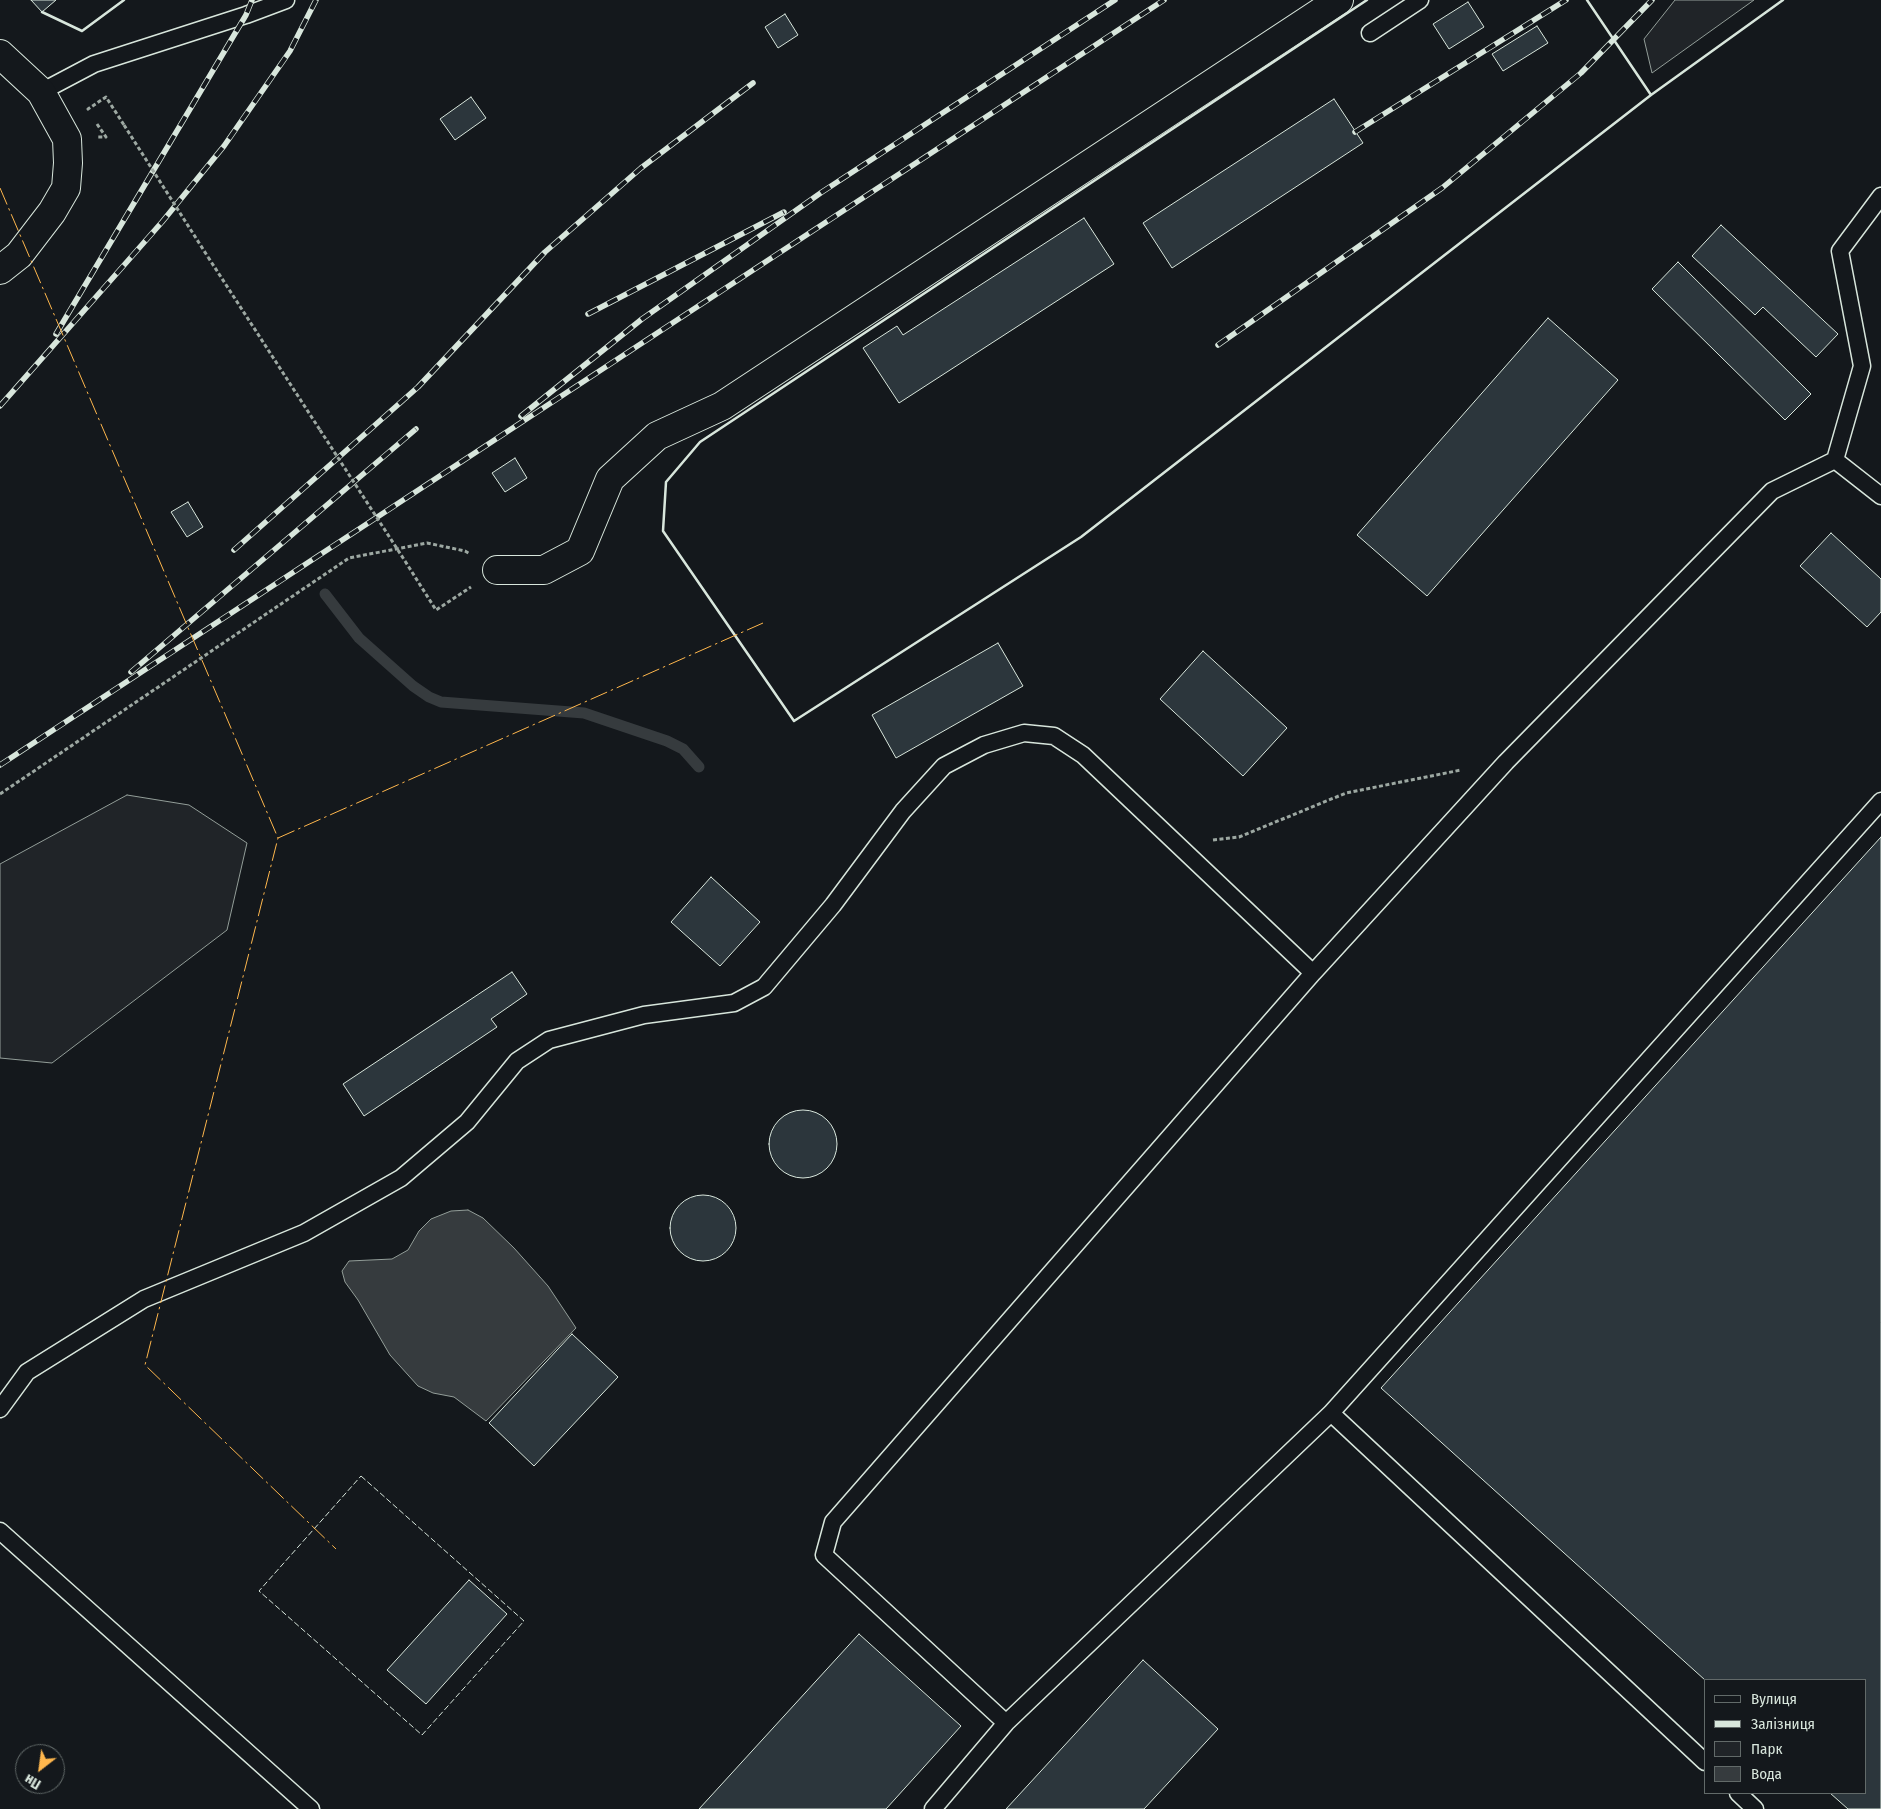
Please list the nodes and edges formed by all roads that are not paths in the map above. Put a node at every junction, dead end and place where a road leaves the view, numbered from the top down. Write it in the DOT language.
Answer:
graph roads {
  1 [pos="286,0"];
  2 [pos="1340,0"];
  3 [pos="1420,0"];
  4 [pos="1370,34"];
  5 [pos="0,54"];
  6 [pos="41,92"];
  7 [pos="1881,196"];
  8 [pos="0,270"];
  9 [pos="1835,460"];
  10 [pos="1881,496"];
  11 [pos="497,570"];
  12 [pos="1881,801"];
  13 [pos="1313,973"];
  14 [pos="0,1409"];
  15 [pos="1330,1413"];
  16 [pos="0,1532"];
  17 [pos="1006,1723"];
  18 [pos="1704,1761"];
  19 [pos="1739,1794"];
  20 [pos="311,1809"];
  21 [pos="933,1809"];
  22 [pos="1755,1809"];
  1 -- 6 [label="lane"];
  2 -- 11 [label="street"];
  3 -- 4 [label="lane"];
  5 -- 6 [label="street"];
  6 -- 8 [label="street"];
  7 -- 9 [label="lane"];
  9 -- 10 [label="lane"];
  9 -- 13 [label="lane"];
  12 -- 15 [label="lane"];
  13 -- 14 [label="lane"];
  13 -- 17 [label="lane"];
  15 -- 17 [label="lane"];
  15 -- 18 [label="lane"];
  16 -- 20 [label="lane"];
  17 -- 21 [label="lane"];
  19 -- 22 [label="lane"];
}
